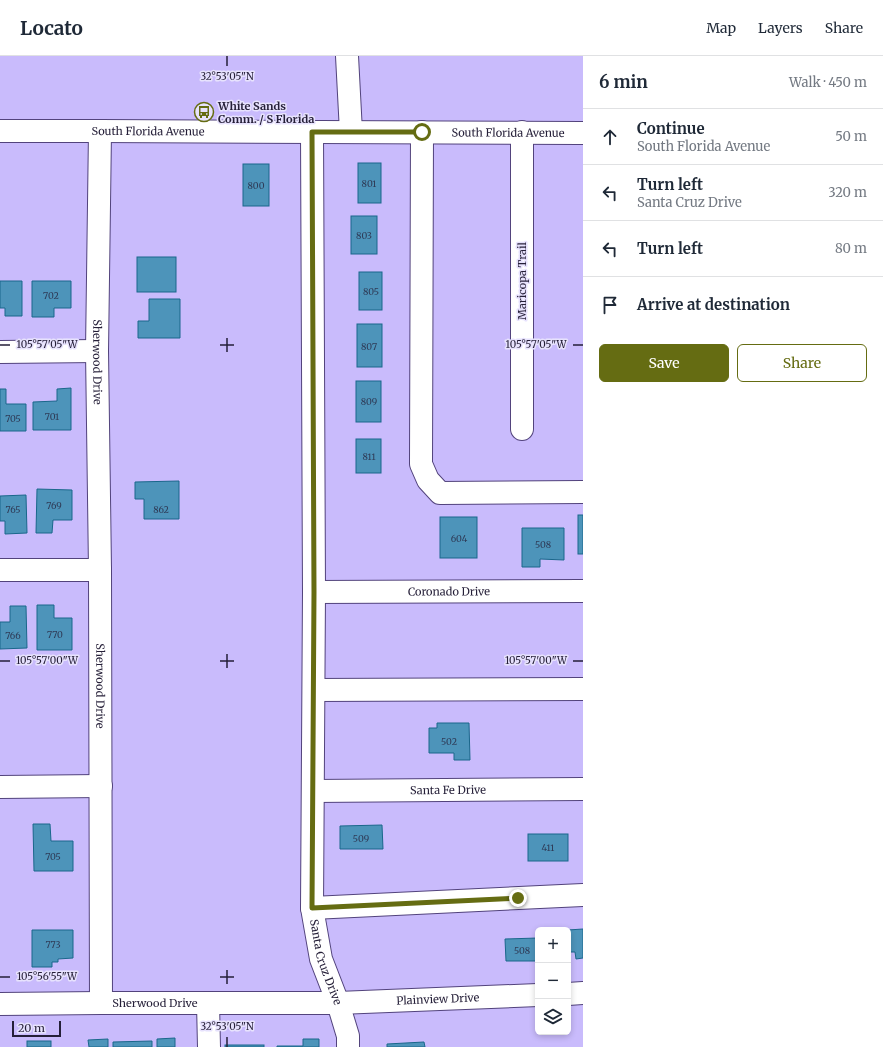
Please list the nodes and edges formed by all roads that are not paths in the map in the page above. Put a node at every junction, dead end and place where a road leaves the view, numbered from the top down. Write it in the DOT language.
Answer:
graph roads {
  1 [pos="348,56"];
  2 [pos="0,131"];
  3 [pos="100,131"];
  4 [pos="312,132"];
  5 [pos="350,132"];
  6 [pos="422,132"];
  7 [pos="522,132"];
  8 [pos="583,133"];
  9 [pos="97,351"];
  10 [pos="0,352"];
  11 [pos="522,429"];
  12 [pos="583,492"];
  13 [pos="0,570"];
  14 [pos="100,570"];
  15 [pos="583,591"];
  16 [pos="314,592"];
  17 [pos="583,689"];
  18 [pos="314,690"];
  19 [pos="100,786"];
  20 [pos="0,787"];
  21 [pos="583,789"];
  22 [pos="313,791"];
  23 [pos="583,895"];
  24 [pos="312,908"];
  25 [pos="583,993"];
  26 [pos="571,994"];
  27 [pos="535,995"];
  28 [pos="100,1003"];
  29 [pos="208,1003"];
  30 [pos="338,1003"];
  31 [pos="0,1004"];
  32 [pos="209,1047"];
  33 [pos="348,1047"];
  1 -- 5 [label="street"];
  2 -- 3 [label="street, South Florida Avenue"];
  3 -- 4 [label="street, South Florida Avenue"];
  3 -- 9 [label="street, Sherwood Drive"];
  4 -- 5 [label="street, South Florida Avenue"];
  4 -- 16 [label="street, Santa Cruz Drive"];
  5 -- 6 [label="street, South Florida Avenue"];
  6 -- 7 [label="street, South Florida Avenue"];
  6 -- 12 [label="street"];
  7 -- 8 [label="street, South Florida Avenue"];
  7 -- 11 [label="street, Maricopa Trail"];
  9 -- 10 [label="street"];
  9 -- 14 [label="street, Sherwood Drive"];
  13 -- 14 [label="street"];
  14 -- 19 [label="street, Sherwood Drive"];
  15 -- 16 [label="street, Coronado Drive"];
  16 -- 18 [label="street, Santa Cruz Drive"];
  17 -- 18 [label="street"];
  18 -- 22 [label="street, Santa Cruz Drive"];
  19 -- 20 [label="street"];
  19 -- 28 [label="street, Sherwood Drive"];
  21 -- 22 [label="street, Santa Fe Drive"];
  22 -- 24 [label="street, Santa Cruz Drive"];
  23 -- 24 [label="street"];
  24 -- 30 [label="street, Santa Cruz Drive"];
  25 -- 26 [label="street"];
  27 -- 30 [label="street, Plainview Drive"];
  28 -- 29 [label="street, Sherwood Drive"];
  28 -- 31 [label="street"];
  29 -- 30 [label="street, Sherwood Drive"];
  29 -- 32 [label="street"];
  30 -- 33 [label="street, Santa Cruz Drive"];
}
